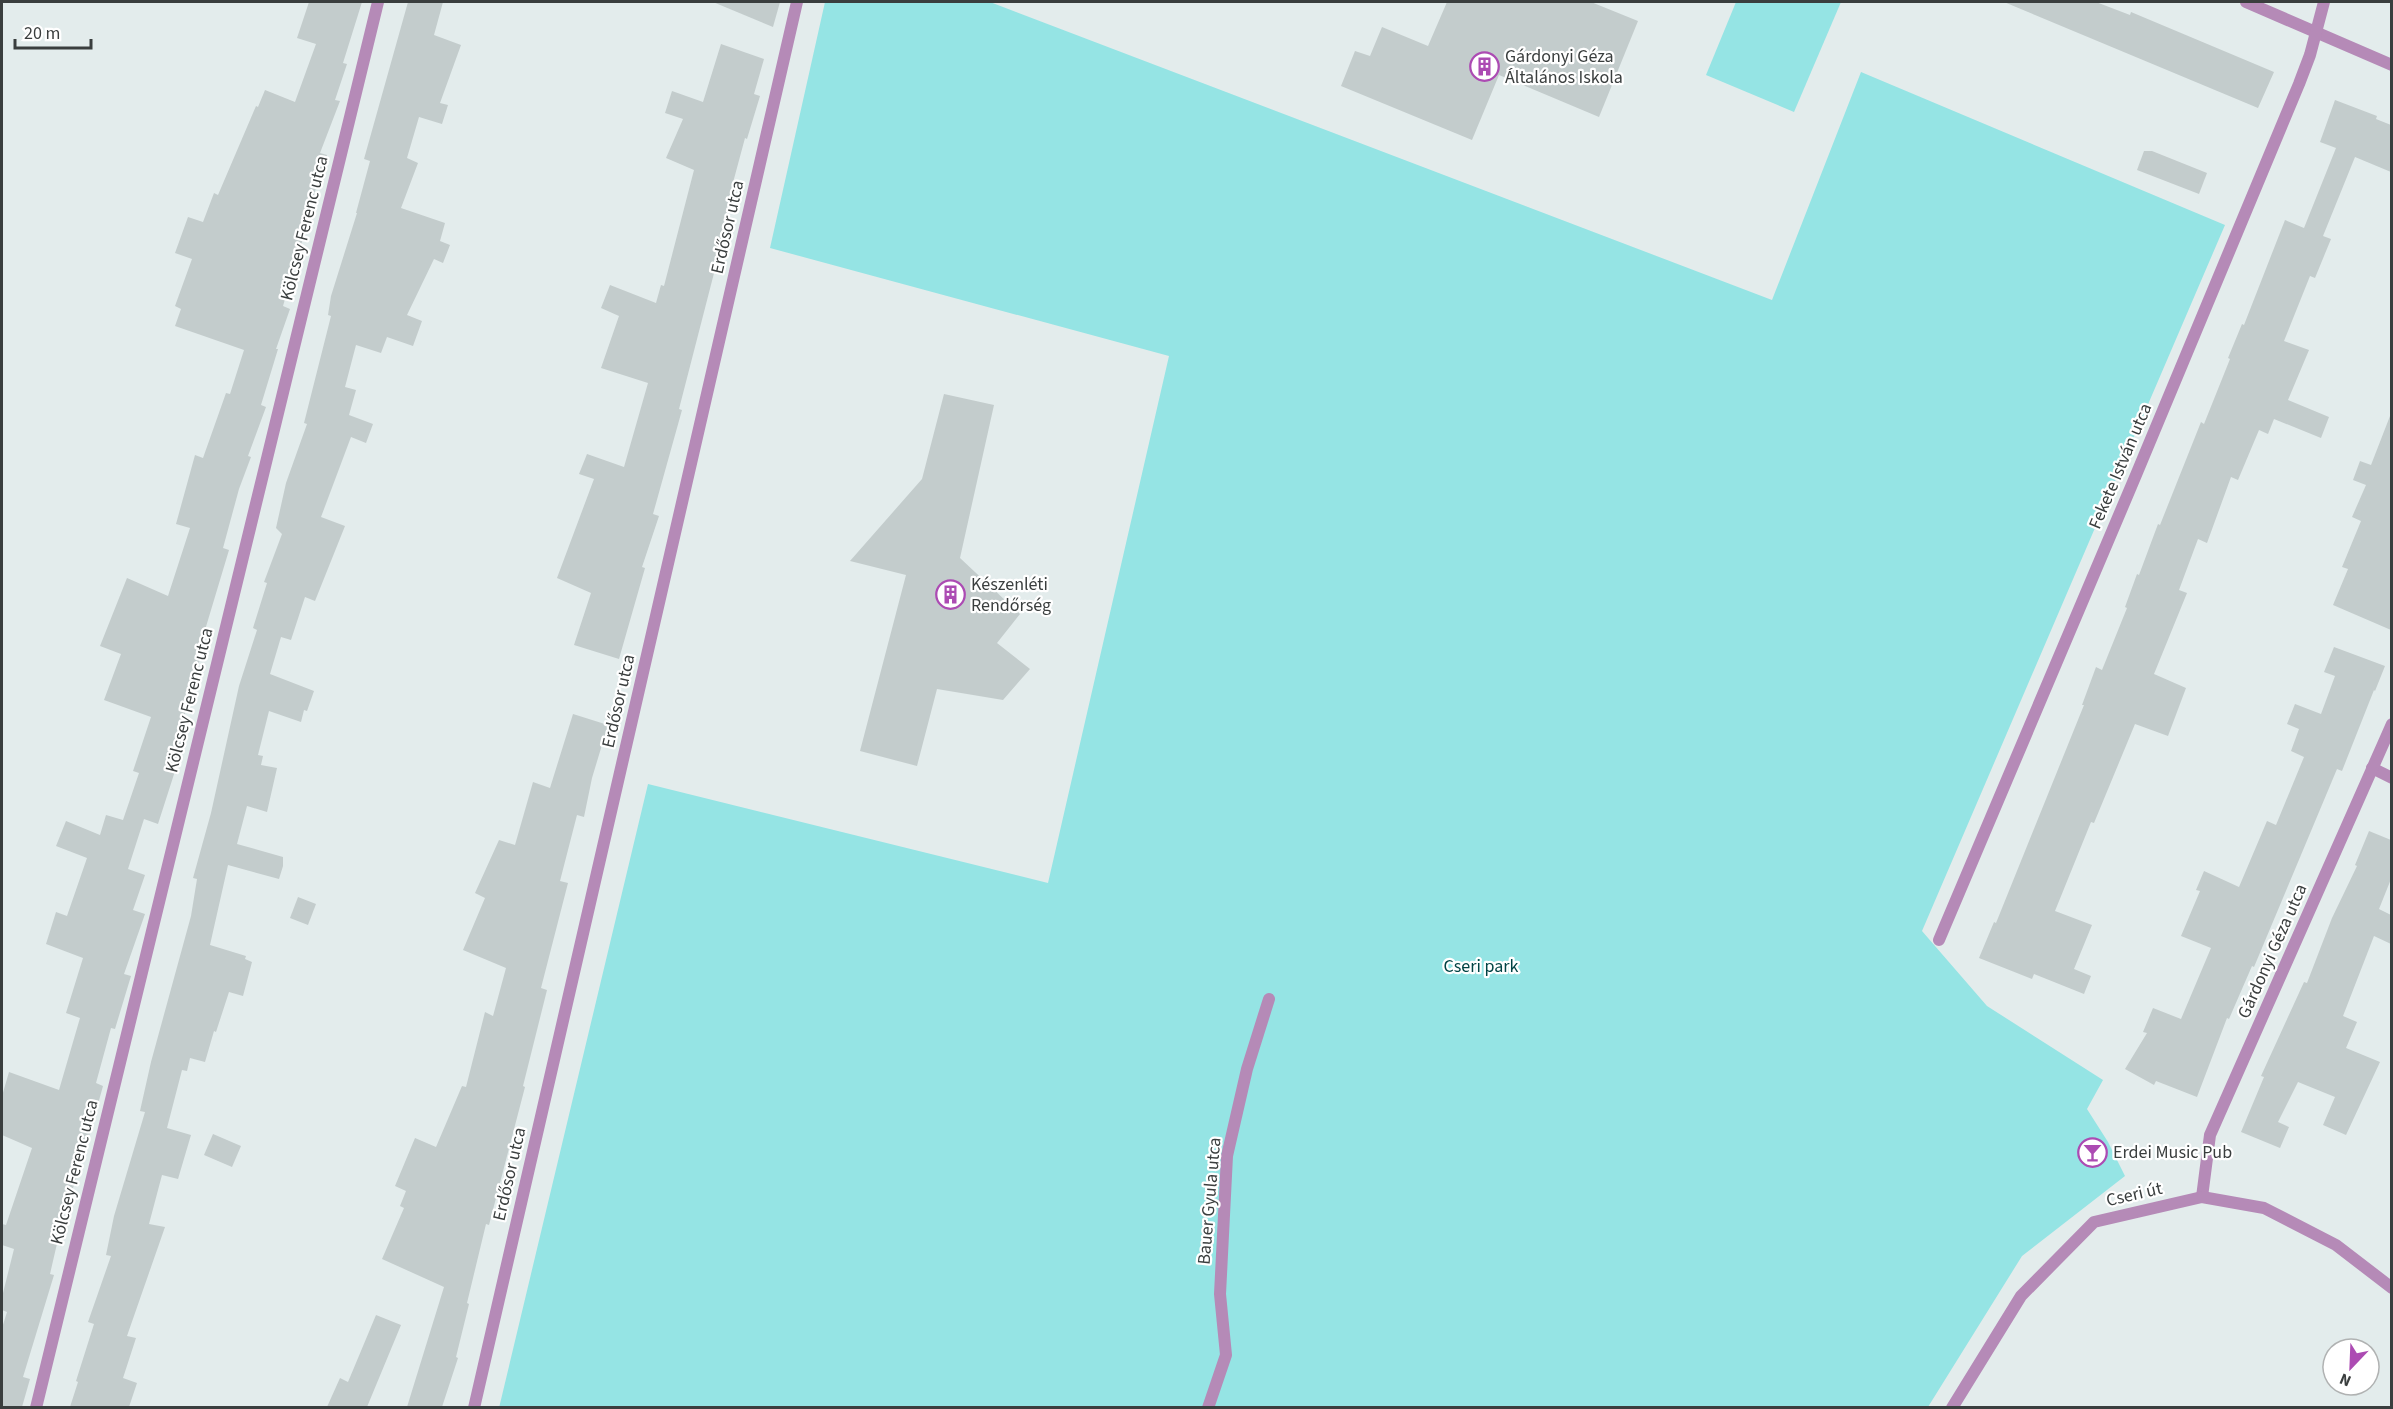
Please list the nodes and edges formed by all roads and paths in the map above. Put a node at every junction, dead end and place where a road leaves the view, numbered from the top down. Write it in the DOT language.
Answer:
graph roads {
  1 [pos="378,2"];
  2 [pos="797,2"];
  3 [pos="2246,2"];
  4 [pos="2324,2"];
  5 [pos="2315,33"];
  6 [pos="2391,65"];
  7 [pos="2391,724"];
  8 [pos="2372,768"];
  9 [pos="2391,778"];
  10 [pos="1940,940"];
  11 [pos="1269,999"];
  12 [pos="2202,1197"];
  13 [pos="2391,1288"];
  14 [pos="36,1407"];
  15 [pos="474,1407"];
  16 [pos="1208,1407"];
  17 [pos="1952,1407"];
  1 -- 14 [label="street, Kölcsey Ferenc utca"];
  2 -- 15 [label="street, Erdősor utca"];
  3 -- 5 [label="street"];
  4 -- 5 [label="street, Fekete István utca"];
  5 -- 6 [label="street"];
  5 -- 10 [label="street, Fekete István utca"];
  7 -- 8 [label="street, Gárdonyi Géza utca"];
  8 -- 9 [label="street"];
  8 -- 12 [label="street, Gárdonyi Géza utca"];
  11 -- 16 [label="street, Bauer Gyula utca"];
  12 -- 13 [label="street, Cseri út"];
  12 -- 17 [label="street, Cseri út"];
}
